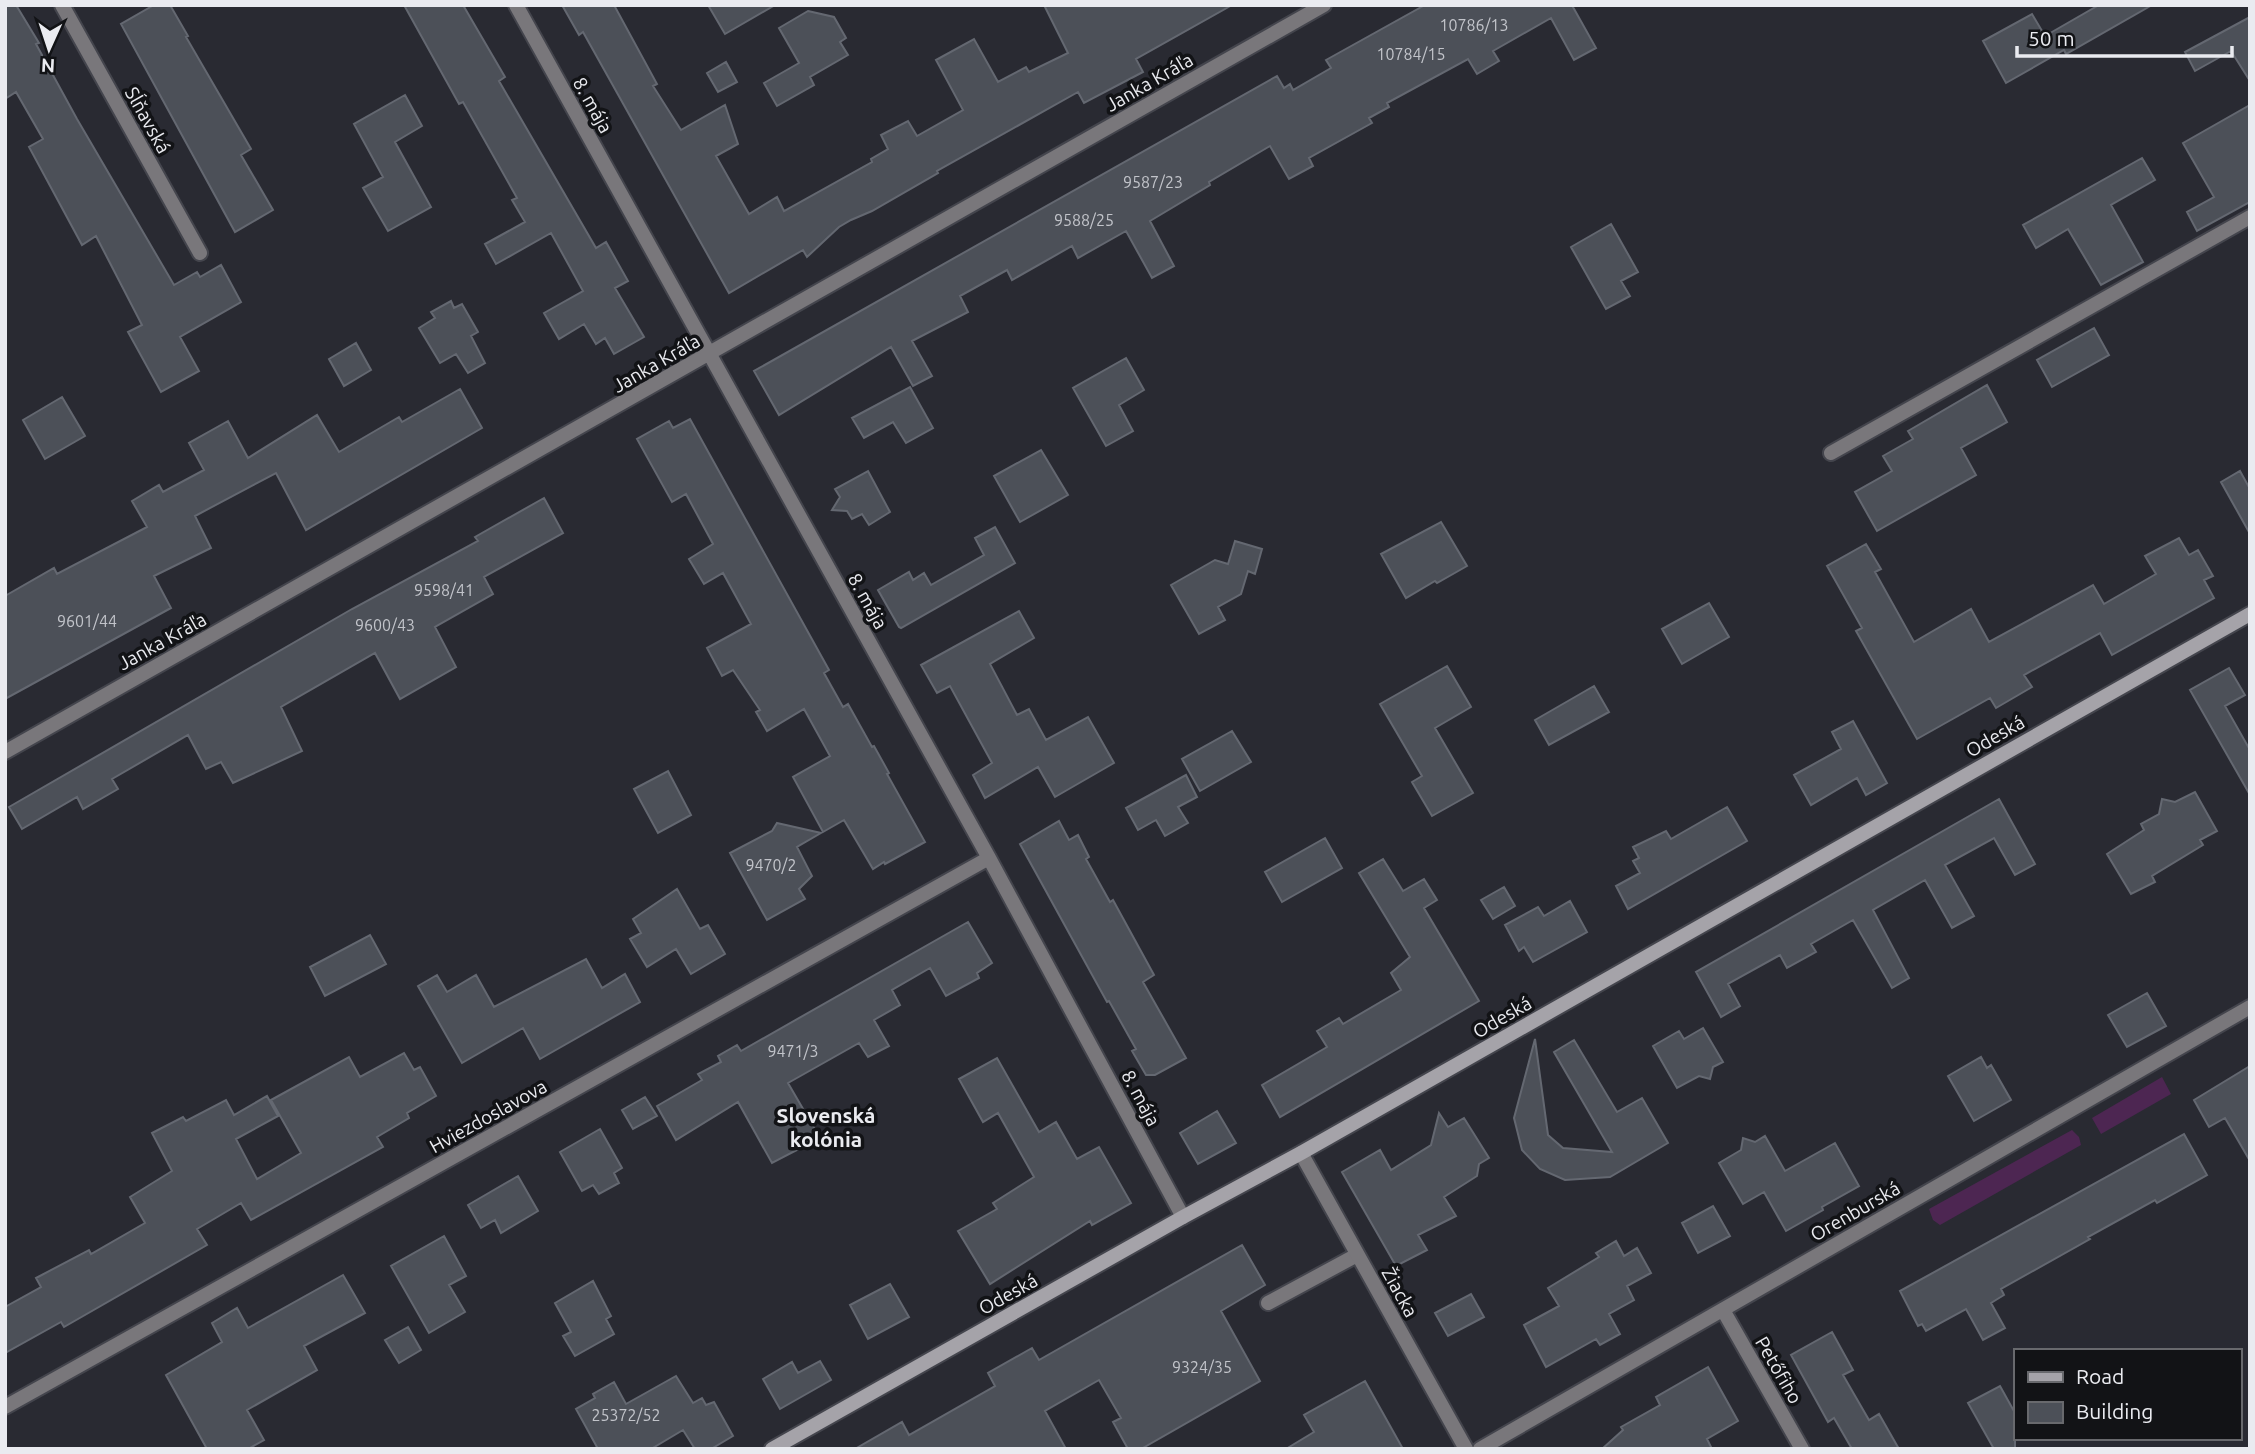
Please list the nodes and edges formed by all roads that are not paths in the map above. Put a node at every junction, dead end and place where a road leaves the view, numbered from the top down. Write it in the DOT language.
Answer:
graph roads {
  1 [pos="62,5"];
  2 [pos="516,5"];
  3 [pos="1324,5"];
  4 [pos="2250,217"];
  5 [pos="200,253"];
  6 [pos="709,355"];
  7 [pos="1831,453"];
  8 [pos="2250,614"];
  9 [pos="5,752"];
  10 [pos="989,858"];
  11 [pos="2250,1007"];
  12 [pos="1301,1153"];
  13 [pos="1183,1217"];
  14 [pos="1357,1255"];
  15 [pos="1268,1303"];
  16 [pos="1723,1310"];
  17 [pos="5,1408"];
  18 [pos="772,1449"];
  19 [pos="1466,1449"];
  20 [pos="1480,1449"];
  21 [pos="1802,1449"];
  1 -- 5 [label="street, Sĺňavská"];
  2 -- 6 [label="street, 8. mája"];
  3 -- 6 [label="street, Janka Kráľa"];
  4 -- 7 [label="street"];
  6 -- 9 [label="street, Janka Kráľa"];
  6 -- 10 [label="street, 8. mája"];
  8 -- 12 [label="street, Odeská"];
  10 -- 13 [label="street, 8. mája"];
  10 -- 17 [label="street, Hviezdoslavova"];
  11 -- 16 [label="street, Orenburská"];
  12 -- 13 [label="street, Odeská"];
  12 -- 14 [label="street, Žiacka"];
  13 -- 18 [label="street, Odeská"];
  14 -- 15 [label="street"];
  14 -- 19 [label="street, Žiacka"];
  16 -- 20 [label="street, Orenburská"];
  16 -- 21 [label="street, Petőfiho"];
}
